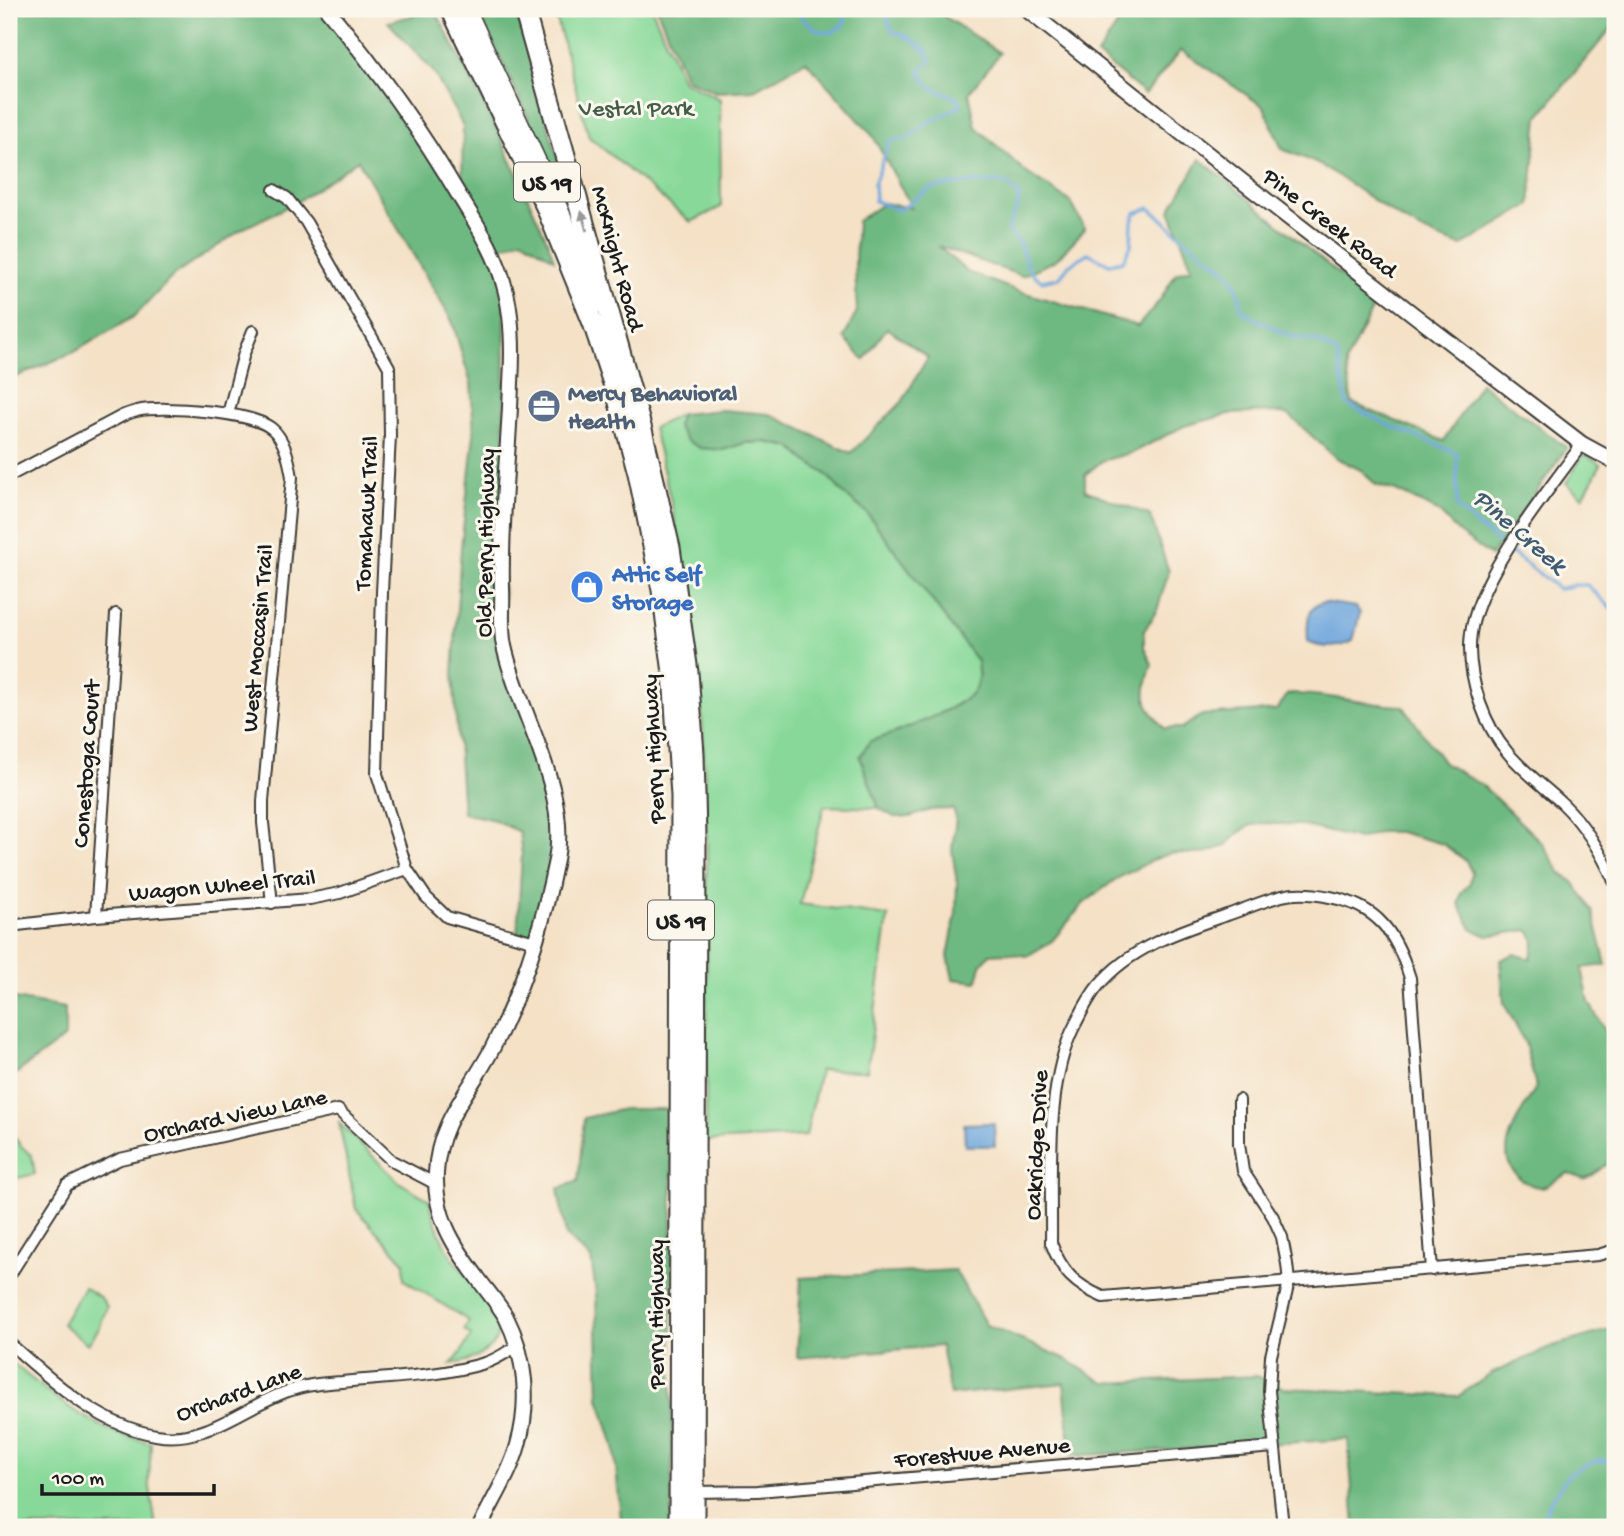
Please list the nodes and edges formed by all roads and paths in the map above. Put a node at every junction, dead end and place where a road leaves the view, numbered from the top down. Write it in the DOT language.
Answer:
graph roads {
  1 [pos="327,9"];
  2 [pos="451,9"];
  3 [pos="466,9"];
  4 [pos="524,9"];
  5 [pos="1026,9"];
  6 [pos="274,190"];
  7 [pos="253,331"];
  8 [pos="621,358"];
  9 [pos="228,414"];
  10 [pos="1582,444"];
  11 [pos="1615,462"];
  12 [pos="9,476"];
  13 [pos="116,614"];
  14 [pos="407,869"];
  15 [pos="1615,883"];
  16 [pos="272,903"];
  17 [pos="96,916"];
  18 [pos="9,926"];
  19 [pos="536,942"];
  20 [pos="1239,1100"];
  21 [pos="436,1184"];
  22 [pos="1615,1251"];
  23 [pos="1432,1270"];
  24 [pos="9,1276"];
  25 [pos="1289,1282"];
  26 [pos="9,1343"];
  27 [pos="517,1346"];
  28 [pos="1274,1447"];
  29 [pos="693,1492"];
  30 [pos="480,1527"];
  31 [pos="679,1527"];
  32 [pos="694,1527"];
  33 [pos="1283,1527"];
  1 -- 19 [label="street, Old Perry Highway"];
  2 -- 31 [label="highway, Perry Highway / US 19"];
  3 -- 8 [label="main road, Perry Highway / US 19"];
  8 -- 4 [label="highway, McKnight Road, one-way"];
  5 -- 10 [label="street, Pine Creek Road"];
  6 -- 14 [label="street, Tomahawk Trail"];
  7 -- 9 [label="street"];
  8 -- 29 [label="highway, Perry Highway / US 19"];
  9 -- 12 [label="street"];
  9 -- 16 [label="street, West Moccasin Trail"];
  10 -- 11 [label="street, Pine Creek Road"];
  10 -- 15 [label="street"];
  13 -- 17 [label="street, Conestoga Court"];
  14 -- 16 [label="street, Wagon Wheel Trail"];
  14 -- 19 [label="street"];
  16 -- 17 [label="street, Wagon Wheel Trail"];
  17 -- 18 [label="street, Wagon Wheel Trail"];
  19 -- 21 [label="street, Old Perry Highway"];
  20 -- 25 [label="street"];
  21 -- 24 [label="street, Orchard View Lane"];
  21 -- 27 [label="street, Old Perry Highway"];
  22 -- 23 [label="street, Oakridge Drive"];
  23 -- 25 [label="street, Oakridge Drive"];
  23 -- 25 [label="street, Oakridge Drive"];
  25 -- 28 [label="street"];
  26 -- 27 [label="street, Orchard Lane"];
  27 -- 30 [label="street, Old Perry Highway"];
  28 -- 29 [label="street, Forestvue Avenue"];
  28 -- 33 [label="street"];
  29 -- 32 [label="highway, Perry Highway / US 19"];
}
